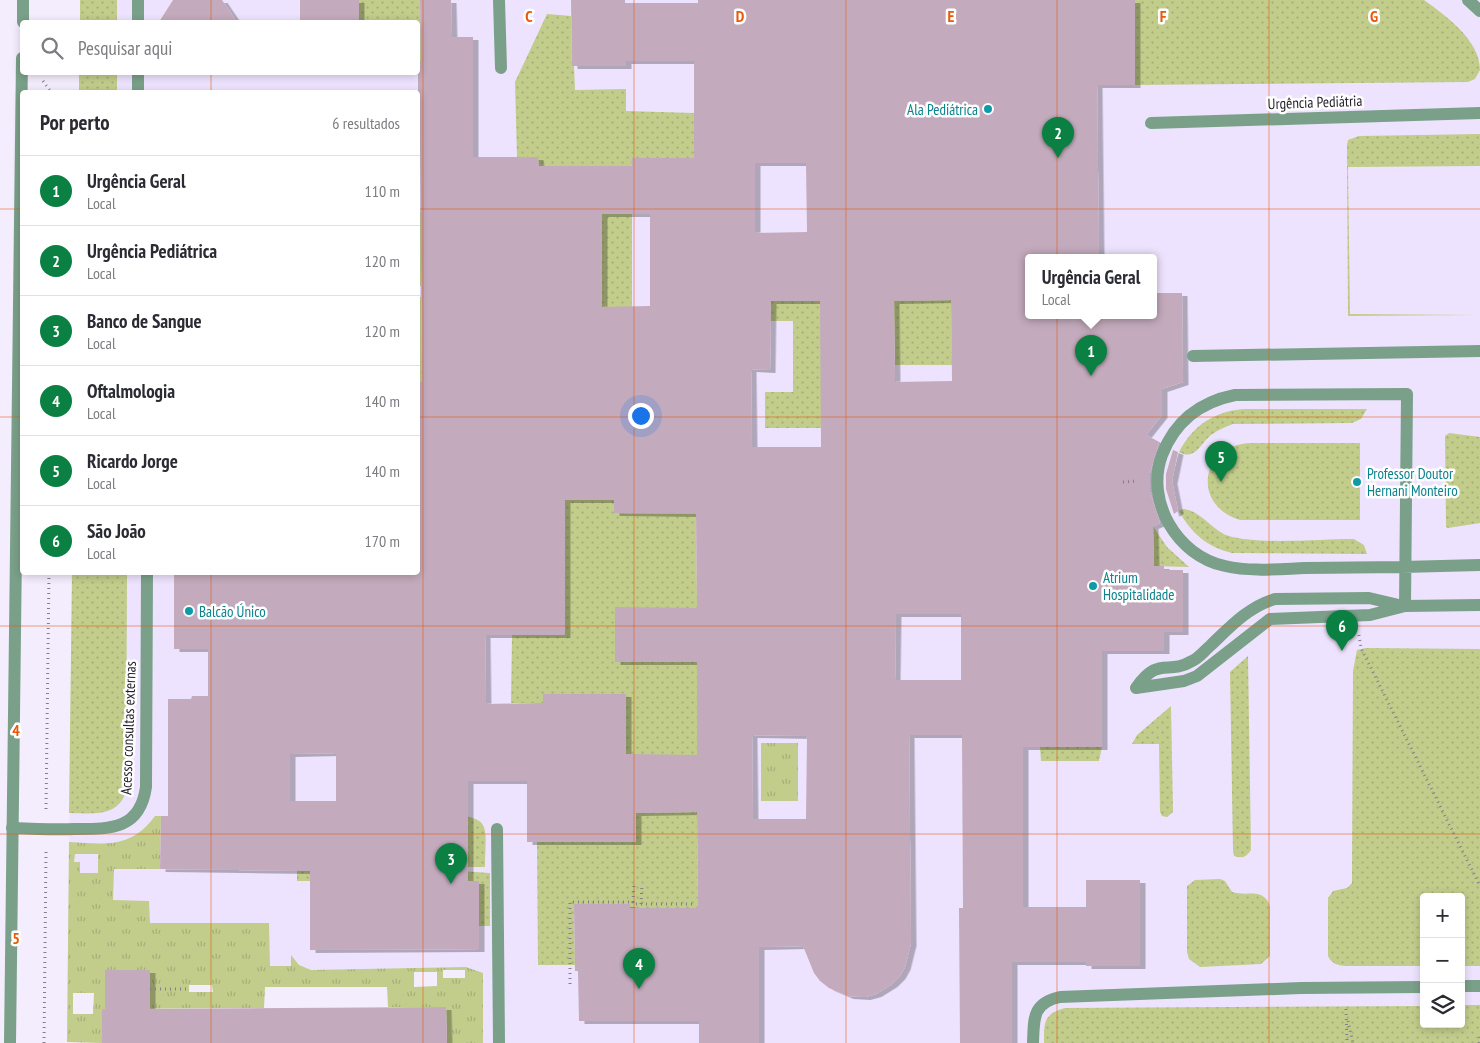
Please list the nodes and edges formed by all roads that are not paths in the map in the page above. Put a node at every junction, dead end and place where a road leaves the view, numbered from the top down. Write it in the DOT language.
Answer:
graph roads {
  1 [pos="23,0"];
  2 [pos="138,0"];
  3 [pos="499,0"];
  4 [pos="1468,0"];
  5 [pos="1480,11"];
  6 [pos="23,20"];
  7 [pos="138,20"];
  8 [pos="501,68"];
  9 [pos="22,75"];
  10 [pos="138,75"];
  11 [pos="22,90"];
  12 [pos="138,90"];
  13 [pos="1480,113"];
  14 [pos="1151,123"];
  15 [pos="20,212"];
  16 [pos="1480,351"];
  17 [pos="1193,356"];
  18 [pos="1480,564"];
  19 [pos="1406,568"];
  20 [pos="147,575"];
  21 [pos="1480,605"];
  22 [pos="1405,606"];
  23 [pos="12,828"];
  24 [pos="497,830"];
  25 [pos="1465,986"];
  26 [pos="1480,986"];
  27 [pos="1420,987"];
  28 [pos="10,1043"];
  29 [pos="499,1043"];
  30 [pos="1033,1043"];
  1 -- 6 [label="street"];
  2 -- 7 [label="street"];
  3 -- 8 [label="street"];
  4 -- 5 [label="street"];
  9 -- 11 [label="street"];
  10 -- 12 [label="street"];
  13 -- 14 [label="street, Urgência Pediátria"];
  15 -- 23 [label="street"];
  16 -- 17 [label="street"];
  18 -- 19 [label="street"];
  19 -- 19 [label="street"];
  19 -- 22 [label="street"];
  20 -- 23 [label="street, Acesso consultas externas"];
  21 -- 22 [label="street"];
  22 -- 22 [label="street"];
  23 -- 28 [label="street"];
  24 -- 29 [label="street"];
  25 -- 26 [label="street"];
  27 -- 30 [label="street"];
}
